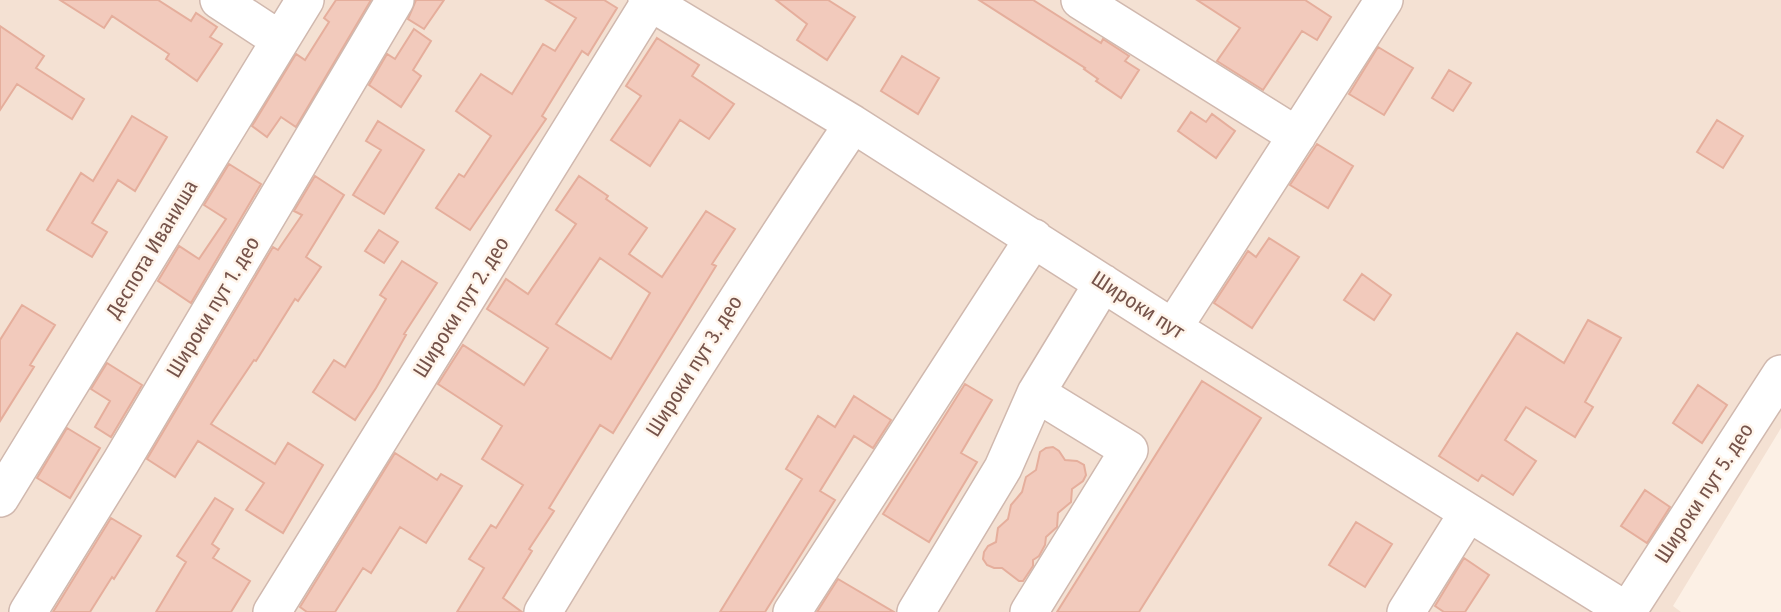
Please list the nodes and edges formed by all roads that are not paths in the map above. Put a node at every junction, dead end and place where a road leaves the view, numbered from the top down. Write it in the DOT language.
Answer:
graph roads {
  1 [pos="219,0"];
  2 [pos="304,0"];
  3 [pos="395,0"];
  4 [pos="1080,0"];
  5 [pos="1384,0"];
  6 [pos="648,1"];
  7 [pos="280,40"];
  8 [pos="853,124"];
  9 [pos="1297,136"];
  10 [pos="1034,238"];
  11 [pos="1103,283"];
  12 [pos="1173,328"];
  13 [pos="1781,374"];
  14 [pos="1036,393"];
  15 [pos="0,498"];
  16 [pos="1468,513"];
  17 [pos="28,612"];
  18 [pos="272,612"];
  19 [pos="542,612"];
  20 [pos="792,612"];
  21 [pos="916,612"];
  22 [pos="1029,612"];
  23 [pos="1406,612"];
  24 [pos="1627,612"];
  1 -- 7 [label="street"];
  2 -- 7 [label="street, Деспота Иваниша"];
  3 -- 17 [label="street, Широки пут 1. део"];
  4 -- 9 [label="street"];
  5 -- 9 [label="street"];
  6 -- 8 [label="street, Широки пут"];
  6 -- 18 [label="street, Широки пут 2. део"];
  7 -- 15 [label="street, Деспота Иваниша"];
  8 -- 10 [label="street, Широки пут"];
  8 -- 19 [label="street, Широки пут 3. део"];
  9 -- 12 [label="street"];
  10 -- 11 [label="street, Широки пут"];
  10 -- 20 [label="street"];
  11 -- 12 [label="street, Широки пут"];
  11 -- 14 [label="street"];
  12 -- 16 [label="street, Широки пут"];
  13 -- 24 [label="street, Широки пут 5. део"];
  14 -- 21 [label="street"];
  14 -- 22 [label="street"];
  16 -- 23 [label="street"];
  16 -- 24 [label="street, Широки пут"];
}
